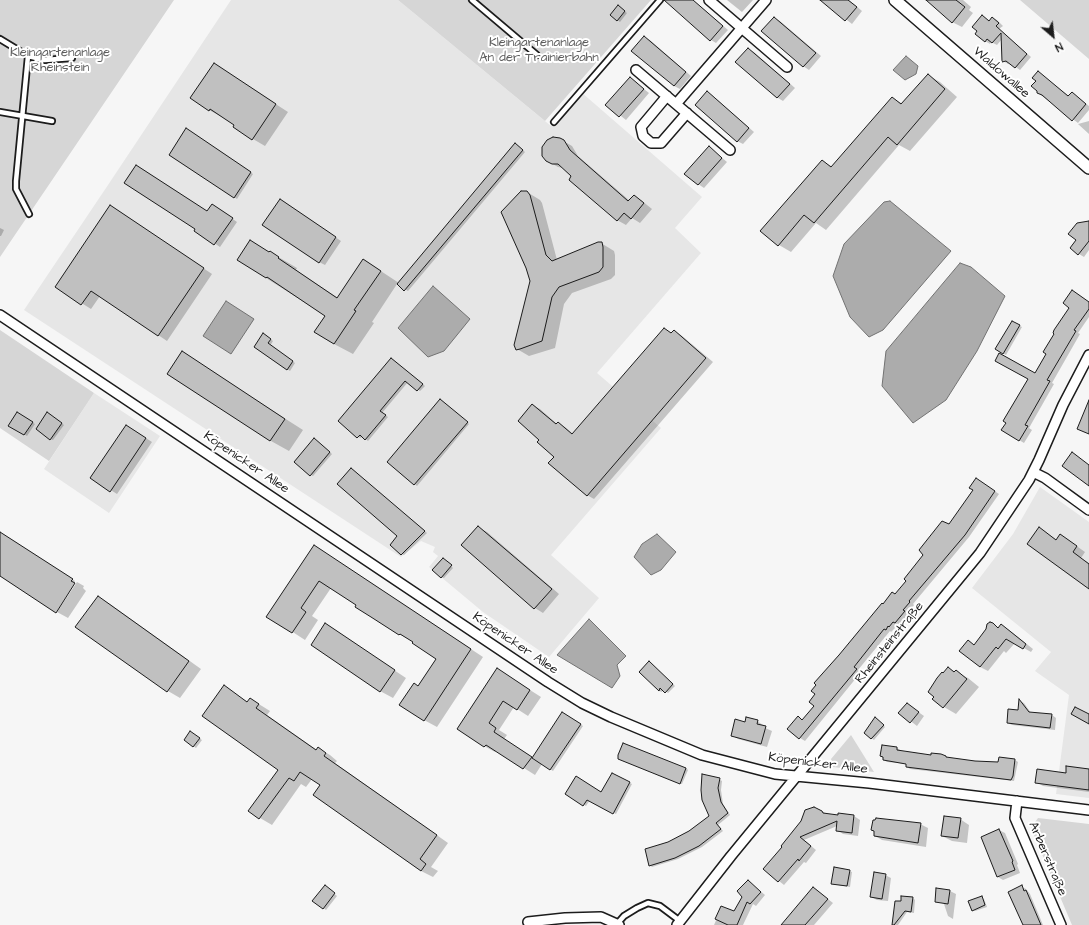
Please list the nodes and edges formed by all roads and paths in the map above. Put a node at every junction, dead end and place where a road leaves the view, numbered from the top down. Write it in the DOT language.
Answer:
graph roads {
  1 [pos="472,0"];
  2 [pos="660,0"];
  3 [pos="709,0"];
  4 [pos="766,0"];
  5 [pos="897,1"];
  6 [pos="742,28"];
  7 [pos="0,39"];
  8 [pos="28,56"];
  9 [pos="537,56"];
  10 [pos="72,58"];
  11 [pos="787,67"];
  12 [pos="636,70"];
  13 [pos="667,96"];
  14 [pos="676,104"];
  15 [pos="0,112"];
  16 [pos="687,113"];
  17 [pos="22,115"];
  18 [pos="52,121"];
  19 [pos="554,122"];
  20 [pos="730,150"];
  21 [pos="1089,168"];
  22 [pos="28,214"];
  23 [pos="0,315"];
  24 [pos="1089,355"];
  25 [pos="1033,472"];
  26 [pos="1089,510"];
  27 [pos="797,776"];
  28 [pos="1017,801"];
  29 [pos="1089,810"];
  30 [pos="528,922"];
  31 [pos="678,923"];
  32 [pos="618,924"];
  33 [pos="1061,925"];
  1 -- 9 [label="lane"];
  2 -- 19 [label="lane"];
  3 -- 6 [label="street"];
  4 -- 6 [label="street"];
  5 -- 21 [label="street, Waldowallee"];
  6 -- 11 [label="street"];
  6 -- 14 [label="street"];
  7 -- 8 [label="lane"];
  8 -- 10 [label="lane"];
  8 -- 17 [label="lane"];
  12 -- 13 [label="street"];
  13 -- 14 [label="street"];
  13 -- 16 [label="street"];
  14 -- 16 [label="street"];
  15 -- 17 [label="lane"];
  16 -- 20 [label="street"];
  17 -- 18 [label="lane"];
  17 -- 22 [label="lane"];
  23 -- 27 [label="street, Köpenicker Allee"];
  24 -- 25 [label="street, Rheinsteinstraße"];
  25 -- 26 [label="street"];
  25 -- 27 [label="street, Rheinsteinstraße"];
  27 -- 28 [label="street, Köpenicker Allee"];
  27 -- 31 [label="street, Rheinsteinstraße"];
  28 -- 29 [label="street, Köpenicker Allee"];
  28 -- 33 [label="street, Arberstraße"];
  30 -- 32 [label="street"];
  31 -- 32 [label="lane"];
}
